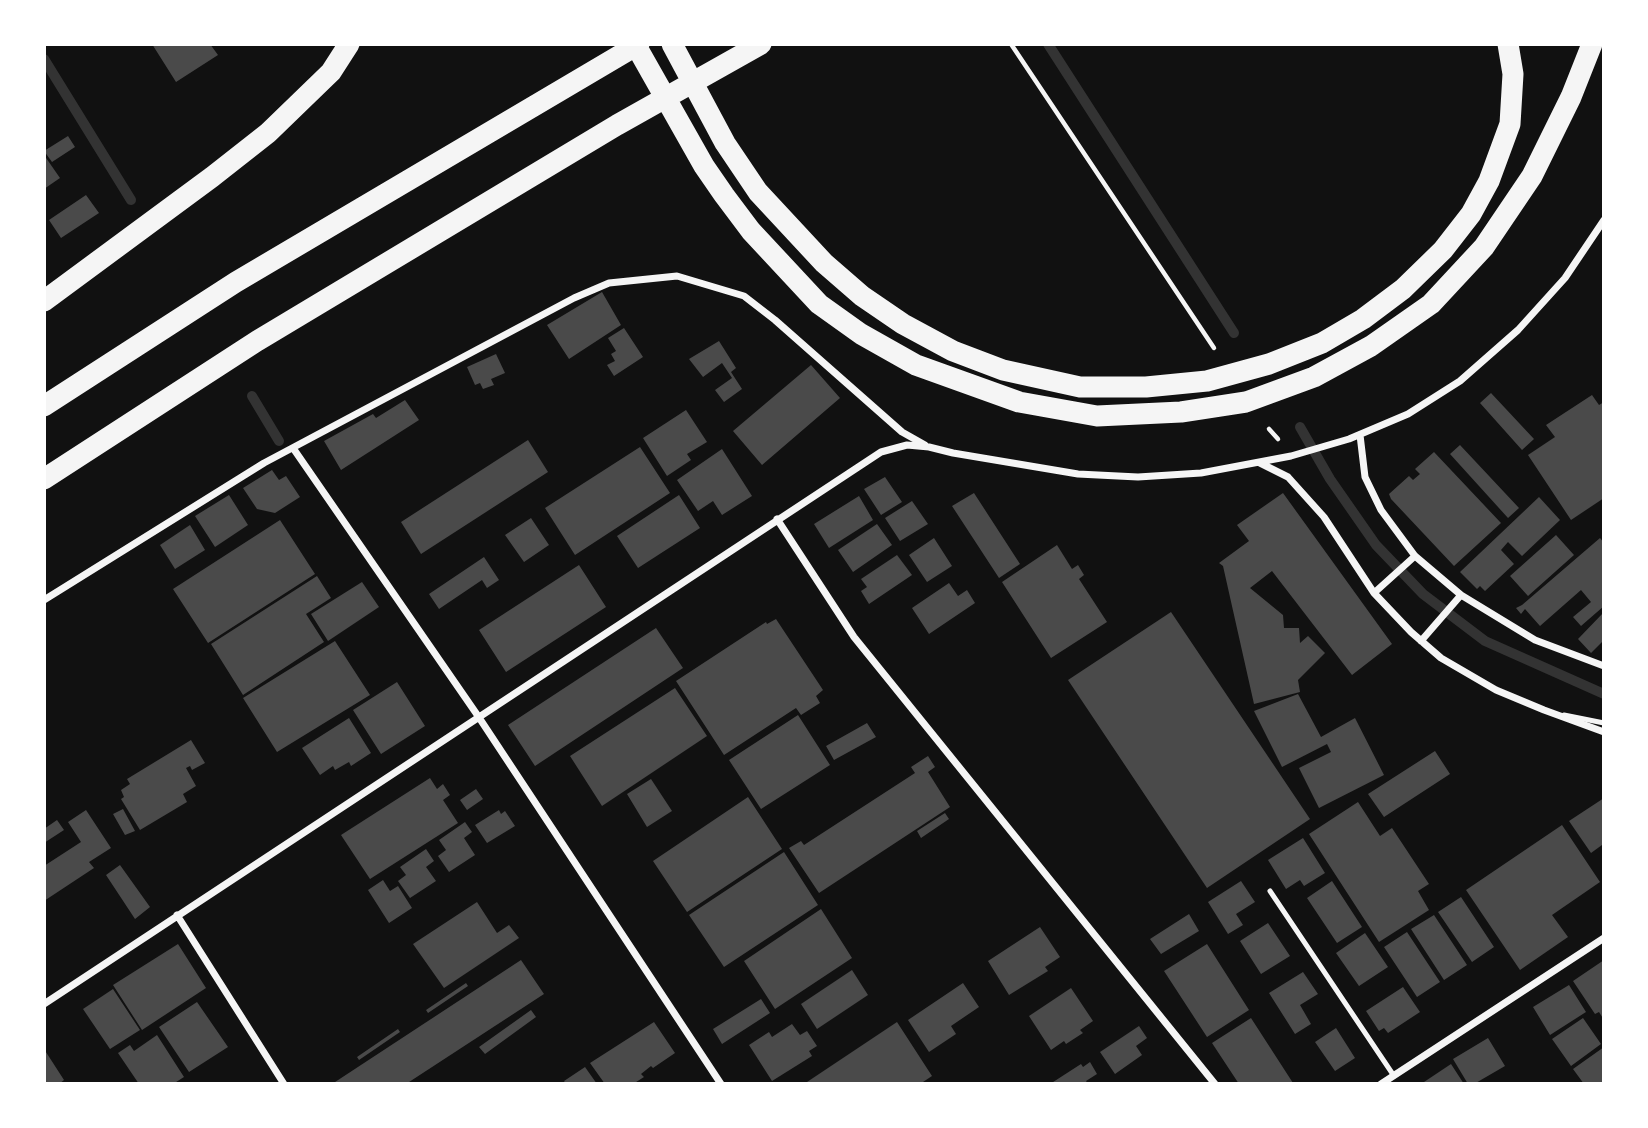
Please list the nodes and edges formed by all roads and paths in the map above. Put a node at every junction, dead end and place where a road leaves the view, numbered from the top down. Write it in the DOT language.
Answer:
graph roads {
  1 [pos="349,44"];
  2 [pos="637,44"];
  3 [pos="672,44"];
  4 [pos="761,44"];
  5 [pos="1011,44"];
  6 [pos="1508,44"];
  7 [pos="1592,44"];
  8 [pos="1604,220"];
  9 [pos="44,301"];
  10 [pos="1214,348"];
  11 [pos="44,406"];
  12 [pos="1360,435"];
  13 [pos="929,447"];
  14 [pos="293,448"];
  15 [pos="1259,462"];
  16 [pos="44,479"];
  17 [pos="778,519"];
  18 [pos="1415,556"];
  19 [pos="1374,593"];
  20 [pos="1461,595"];
  21 [pos="44,600"];
  22 [pos="1421,641"];
  23 [pos="1604,666"];
  24 [pos="1544,710"];
  25 [pos="478,716"];
  26 [pos="1604,723"];
  27 [pos="1604,732"];
  28 [pos="1270,891"];
  29 [pos="177,915"];
  30 [pos="1604,938"];
  31 [pos="44,1004"];
  32 [pos="1394,1076"];
  33 [pos="284,1084"];
  34 [pos="721,1084"];
  35 [pos="1215,1084"];
  36 [pos="1381,1084"];
  1 -- 9 [label="highway"];
  2 -- 7 [label="highway"];
  2 -- 11 [label="highway"];
  3 -- 6 [label="highway"];
  4 -- 16 [label="highway"];
  5 -- 10 [label="path"];
  8 -- 12 [label="street"];
  12 -- 15 [label="street"];
  12 -- 18 [label="street"];
  13 -- 14 [label="street"];
  13 -- 15 [label="street"];
  13 -- 17 [label="street"];
  14 -- 21 [label="street"];
  14 -- 25 [label="street"];
  15 -- 19 [label="street"];
  17 -- 25 [label="street"];
  17 -- 35 [label="street"];
  18 -- 19 [label="street"];
  18 -- 20 [label="street"];
  19 -- 22 [label="street"];
  20 -- 22 [label="street"];
  20 -- 23 [label="street"];
  22 -- 24 [label="street"];
  24 -- 26 [label="lane"];
  24 -- 27 [label="street"];
  25 -- 29 [label="street"];
  25 -- 34 [label="street"];
  28 -- 32 [label="lane"];
  29 -- 31 [label="street"];
  29 -- 33 [label="street"];
  30 -- 32 [label="street"];
  32 -- 36 [label="street"];
}
